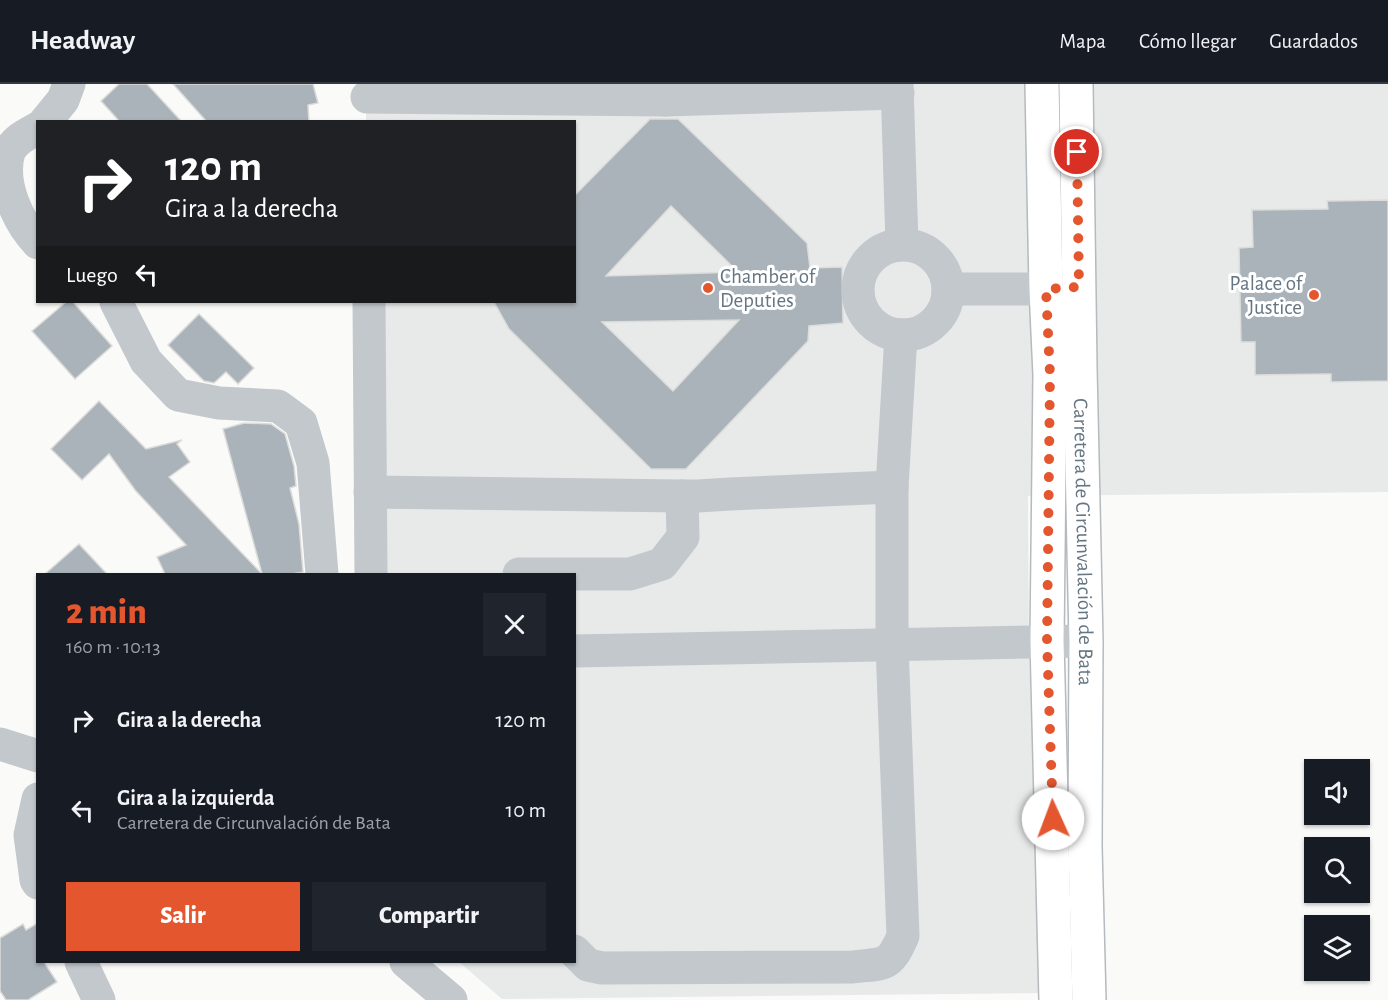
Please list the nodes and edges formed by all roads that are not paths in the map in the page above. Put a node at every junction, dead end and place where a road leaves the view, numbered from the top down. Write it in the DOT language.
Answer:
graph roads {
  1 [pos="69,84"];
  2 [pos="1042,84"];
  3 [pos="1076,84"];
  4 [pos="898,88"];
  5 [pos="666,92"];
  6 [pos="367,101"];
  7 [pos="47,120"];
  8 [pos="36,129"];
  9 [pos="36,240"];
  10 [pos="902,244"];
  11 [pos="1079,287"];
  12 [pos="948,289"];
  13 [pos="1046,289"];
  14 [pos="117,303"];
  15 [pos="369,303"];
  16 [pos="901,335"];
  17 [pos="892,487"];
  18 [pos="370,492"];
  19 [pos="682,496"];
  20 [pos="322,573"];
  21 [pos="371,573"];
  22 [pos="576,574"];
  23 [pos="1047,641"];
  24 [pos="1086,641"];
  25 [pos="892,645"];
  26 [pos="576,651"];
  27 [pos="0,744"];
  28 [pos="36,755"];
  29 [pos="36,808"];
  30 [pos="36,880"];
  31 [pos="576,953"];
  32 [pos="81,963"];
  33 [pos="407,963"];
  34 [pos="99,1000"];
  35 [pos="451,1000"];
  36 [pos="1056,1000"];
  37 [pos="1089,1000"];
  1 -- 7 [label="street"];
  2 -- 13 [label="main road, Carretera de Circunvalación de Bata"];
  3 -- 11 [label="main road, Carretera de Circunvalación de Bata"];
  4 -- 5 [label="street"];
  4 -- 10 [label="street"];
  5 -- 6 [label="street"];
  8 -- 9 [label="street"];
  10 -- 12 [label="street"];
  10 -- 16 [label="street"];
  11 -- 13 [label="street"];
  11 -- 24 [label="main road, Carretera de Circunvalación de Bata"];
  12 -- 13 [label="street"];
  12 -- 16 [label="street"];
  13 -- 23 [label="main road, Carretera de Circunvalación de Bata"];
  14 -- 20 [label="street"];
  15 -- 18 [label="street"];
  16 -- 17 [label="street"];
  17 -- 19 [label="street"];
  17 -- 25 [label="street"];
  18 -- 19 [label="street"];
  18 -- 21 [label="street"];
  19 -- 22 [label="street"];
  23 -- 24 [label="street"];
  23 -- 25 [label="street"];
  23 -- 36 [label="main road, Carretera de Circunvalación de Bata"];
  24 -- 37 [label="main road, Carretera de Circunvalación de Bata"];
  25 -- 26 [label="street"];
  25 -- 31 [label="street"];
  27 -- 28 [label="street"];
  29 -- 30 [label="street"];
  32 -- 34 [label="street"];
  33 -- 35 [label="street"];
}
